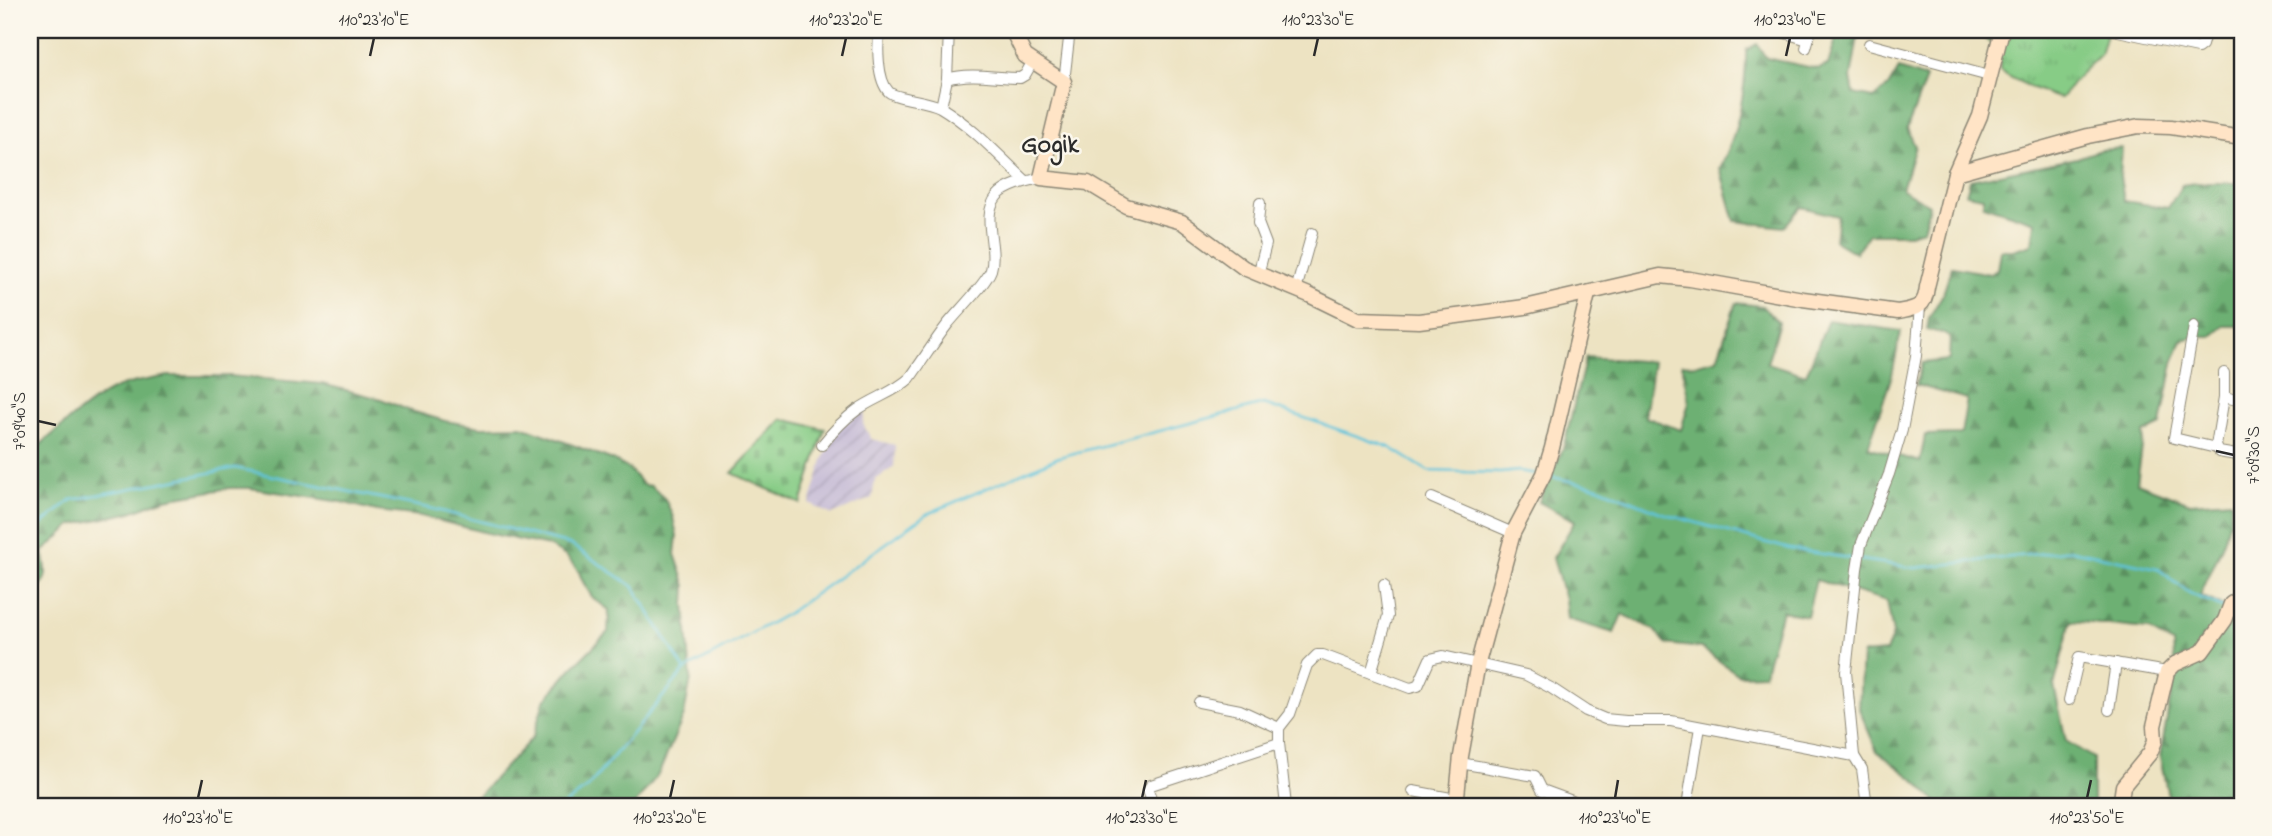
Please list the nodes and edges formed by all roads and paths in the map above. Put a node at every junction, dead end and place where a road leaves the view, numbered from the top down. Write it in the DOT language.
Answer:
graph roads {
  1 [pos="880,30"];
  2 [pos="949,30"];
  3 [pos="1012,30"];
  4 [pos="1070,30"];
  5 [pos="1776,30"];
  6 [pos="2113,30"];
  7 [pos="2206,30"];
  8 [pos="1997,31"];
  9 [pos="1808,39"];
  10 [pos="1868,44"];
  11 [pos="1033,61"];
  12 [pos="1989,76"];
  13 [pos="947,79"];
  14 [pos="1064,82"];
  15 [pos="941,107"];
  16 [pos="2242,138"];
  17 [pos="1955,173"];
  18 [pos="1041,178"];
  19 [pos="1026,181"];
  20 [pos="1260,203"];
  21 [pos="1312,233"];
  22 [pos="1258,275"];
  23 [pos="1296,290"];
  24 [pos="1588,293"];
  25 [pos="1920,306"];
  26 [pos="2194,326"];
  27 [pos="2224,373"];
  28 [pos="2224,397"];
  29 [pos="2242,401"];
  30 [pos="822,445"];
  31 [pos="2216,449"];
  32 [pos="2242,456"];
  33 [pos="1432,498"];
  34 [pos="1513,533"];
  35 [pos="1384,584"];
  36 [pos="2237,601"];
  37 [pos="1478,663"];
  38 [pos="2116,663"];
  39 [pos="2167,672"];
  40 [pos="1371,673"];
  41 [pos="2069,700"];
  42 [pos="1199,702"];
  43 [pos="2109,710"];
  44 [pos="1700,727"];
  45 [pos="1279,728"];
  46 [pos="1279,743"];
  47 [pos="1854,756"];
  48 [pos="1460,763"];
  49 [pos="1413,791"];
  50 [pos="1456,803"];
  51 [pos="1154,806"];
  52 [pos="1286,806"];
  53 [pos="1578,806"];
  54 [pos="1687,806"];
  55 [pos="1867,806"];
  56 [pos="2120,806"];
  1 -- 15 [label="street"];
  2 -- 13 [label="street"];
  3 -- 11 [label="street"];
  4 -- 14 [label="street"];
  5 -- 9 [label="street"];
  6 -- 7 [label="street"];
  8 -- 12 [label="street"];
  10 -- 12 [label="street"];
  11 -- 13 [label="street"];
  11 -- 14 [label="street"];
  12 -- 17 [label="street"];
  13 -- 15 [label="street"];
  14 -- 18 [label="street"];
  15 -- 19 [label="street"];
  16 -- 17 [label="street"];
  17 -- 25 [label="street"];
  18 -- 19 [label="street"];
  18 -- 22 [label="street"];
  19 -- 30 [label="street"];
  20 -- 22 [label="street"];
  21 -- 23 [label="street"];
  22 -- 23 [label="street"];
  23 -- 24 [label="street"];
  24 -- 25 [label="street"];
  24 -- 34 [label="street"];
  25 -- 47 [label="street"];
  26 -- 31 [label="street"];
  27 -- 28 [label="street"];
  28 -- 29 [label="street"];
  28 -- 31 [label="street"];
  31 -- 32 [label="street"];
  33 -- 34 [label="street"];
  34 -- 37 [label="street"];
  35 -- 40 [label="street"];
  36 -- 39 [label="street"];
  37 -- 40 [label="street"];
  37 -- 44 [label="street"];
  37 -- 48 [label="street"];
  38 -- 39 [label="street"];
  38 -- 41 [label="street"];
  38 -- 43 [label="street"];
  39 -- 56 [label="street"];
  40 -- 45 [label="street"];
  42 -- 45 [label="street"];
  44 -- 47 [label="street"];
  44 -- 54 [label="street"];
  45 -- 46 [label="street"];
  46 -- 51 [label="street"];
  46 -- 52 [label="street"];
  47 -- 55 [label="street"];
  48 -- 50 [label="street"];
  48 -- 53 [label="street"];
  49 -- 50 [label="street"];
}
